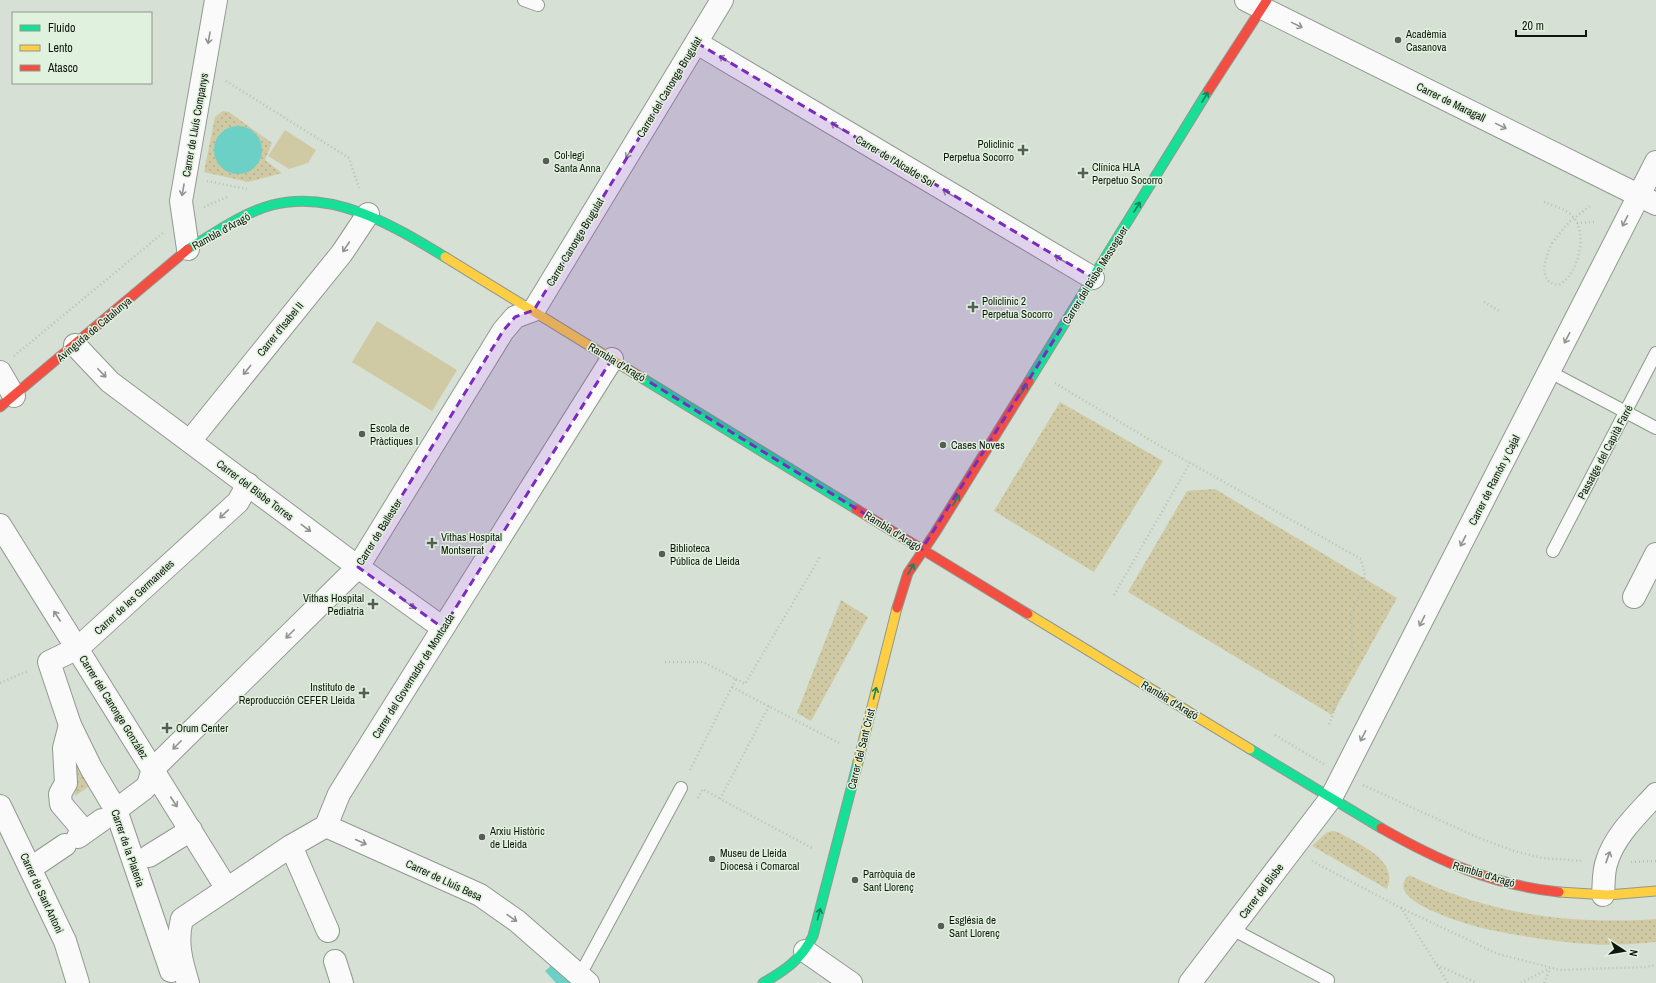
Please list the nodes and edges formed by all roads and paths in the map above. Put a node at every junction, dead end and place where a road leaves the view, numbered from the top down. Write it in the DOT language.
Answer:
graph roads {
  1 [pos="216,0"];
  2 [pos="524,0"];
  3 [pos="722,0"];
  4 [pos="1258,3"];
  5 [pos="538,5"];
  6 [pos="697,43"];
  7 [pos="1656,162"];
  8 [pos="616,175"];
  9 [pos="200,179"];
  10 [pos="251,191"];
  11 [pos="1648,199"];
  12 [pos="1544,202"];
  13 [pos="1590,206"];
  14 [pos="368,214"];
  15 [pos="1595,222"];
  16 [pos="1577,223"];
  17 [pos="163,233"];
  18 [pos="188,249"];
  19 [pos="1093,278"];
  20 [pos="1484,302"];
  21 [pos="534,310"];
  22 [pos="1501,312"];
  23 [pos="75,345"];
  24 [pos="1656,353"];
  25 [pos="612,358"];
  26 [pos="6,365"];
  27 [pos="1550,372"];
  28 [pos="1050,380"];
  29 [pos="7,402"];
  30 [pos="1626,412"];
  31 [pos="1656,428"];
  32 [pos="190,441"];
  33 [pos="1190,463"];
  34 [pos="248,484"];
  35 [pos="0,525"];
  36 [pos="922,549"];
  37 [pos="1553,551"];
  38 [pos="1656,554"];
  39 [pos="820,557"];
  40 [pos="358,567"];
  41 [pos="1114,595"];
  42 [pos="1634,597"];
  43 [pos="442,628"];
  44 [pos="78,648"];
  45 [pos="49,662"];
  46 [pos="665,662"];
  47 [pos="736,679"];
  48 [pos="0,683"];
  49 [pos="732,687"];
  50 [pos="769,706"];
  51 [pos="70,725"];
  52 [pos="1329,725"];
  53 [pos="859,754"];
  54 [pos="1343,775"];
  55 [pos="148,781"];
  56 [pos="681,788"];
  57 [pos="1656,794"];
  58 [pos="1331,798"];
  59 [pos="720,799"];
  60 [pos="696,802"];
  61 [pos="0,806"];
  62 [pos="326,826"];
  63 [pos="89,829"];
  64 [pos="191,830"];
  65 [pos="291,846"];
  66 [pos="832,859"];
  67 [pos="142,860"];
  68 [pos="1311,860"];
  69 [pos="1656,861"];
  70 [pos="1606,863"];
  71 [pos="31,868"];
  72 [pos="227,889"];
  73 [pos="1656,891"];
  74 [pos="1603,895"];
  75 [pos="1401,908"];
  76 [pos="1232,929"];
  77 [pos="328,930"];
  78 [pos="805,951"];
  79 [pos="335,961"];
  80 [pos="1436,965"];
  81 [pos="1656,965"];
  82 [pos="172,968"];
  83 [pos="1550,968"];
  84 [pos="584,979"];
  85 [pos="1328,980"];
  86 [pos="78,983"];
  87 [pos="342,983"];
  88 [pos="763,983"];
  89 [pos="851,983"];
  90 [pos="1190,983"];
  91 [pos="1448,983"];
  92 [pos="1477,983"];
  93 [pos="1521,983"];
  94 [pos="1544,983"];
  1 -- 18 [label="street, Carrer de Lluís Companys, one-way"];
  2 -- 5 [label="lane"];
  3 -- 6 [label="street, Carrer del Canonge Brugulat"];
  4 -- 11 [label="street, Carrer de Maragall, one-way"];
  19 -- 4 [label="main road, Carrer del Bisbe Messeguer, one-way"];
  6 -- 8 [label="street, Carrer del Canonge Brugulat, one-way"];
  19 -- 6 [label="street, Carrer de l'Alcalde Sol, one-way"];
  7 -- 11 [label="street, Carrer de Ramón y Cajal"];
  8 -- 21 [label="street, Carrer Canonge Brugulat"];
  9 -- 10 [label="path"];
  11 -- 27 [label="street, Carrer de Ramón y Cajal, one-way"];
  12 -- 16 [label="path"];
  13 -- 16 [label="path, bridge"];
  14 -- 18 [label="main road, Rambla d'Aragó"];
  14 -- 21 [label="main road, Rambla d'Aragó"];
  14 -- 32 [label="street, Carrer d'Isabel II, one-way"];
  15 -- 16 [label="path"];
  17 -- 26 [label="path"];
  18 -- 23 [label="main road, Avinguda de Catalunya"];
  36 -- 19 [label="main road, Carrer del Bisbe Messeguer, one-way"];
  20 -- 22 [label="path"];
  21 -- 25 [label="main road, Rambla d'Aragó"];
  21 -- 40 [label="street, Carrer de Ballester"];
  23 -- 29 [label="main road, Avinguda de Catalunya"];
  23 -- 32 [label="street, Carrer del Bisbe Torres, one-way"];
  24 -- 30 [label="lane, Passatge del Capità Farré"];
  25 -- 36 [label="main road, Rambla d'Aragó"];
  25 -- 43 [label="street, Carrer del Governador de Montcada"];
  26 -- 29 [label="street"];
  27 -- 30 [label="lane"];
  27 -- 54 [label="street, Carrer de Ramón y Cajal, one-way"];
  28 -- 33 [label="path"];
  30 -- 31 [label="lane"];
  30 -- 37 [label="lane, Passatge del Capità Farré"];
  32 -- 34 [label="street, Carrer del Bisbe Torres"];
  33 -- 41 [label="path"];
  33 -- 52 [label="path"];
  34 -- 40 [label="street, Carrer del Bisbe Torres, one-way"];
  34 -- 44 [label="street, Carrer de les Germanetes, one-way"];
  44 -- 35 [label="street, Carrer del Canonge González, one-way"];
  53 -- 36 [label="main road, Carrer del Sant Crist, one-way"];
  36 -- 58 [label="main road, Rambla d'Aragó"];
  38 -- 42 [label="street"];
  39 -- 47 [label="path"];
  40 -- 43 [label="street, Carrer del Bisbe Torres, one-way"];
  40 -- 55 [label="street, Carrer de Ballester, one-way"];
  43 -- 62 [label="street, Carrer del Governador de Montcada"];
  44 -- 45 [label="street, Carrer de les Germanetes"];
  44 -- 55 [label="street, Carrer del Canonge González"];
  45 -- 48 [label="path"];
  45 -- 51 [label="street, Carrer de la Plateria"];
  46 -- 47 [label="path"];
  47 -- 49 [label="path"];
  49 -- 50 [label="path"];
  49 -- 56 [label="path"];
  50 -- 53 [label="path"];
  50 -- 59 [label="path"];
  51 -- 63 [label="street, Carrer de la Plateria"];
  51 -- 63 [label="street, Carrer de la Plateria"];
  53 -- 66 [label="main road, Carrer del Sant Crist"];
  54 -- 58 [label="street, Carrer de Ramón y Cajal"];
  54 -- 70 [label="path"];
  55 -- 63 [label="street, Carrer de Ballester"];
  55 -- 64 [label="street, Carrer del Canonge González, one-way"];
  56 -- 84 [label="lane"];
  70 -- 57 [label="street, one-way"];
  58 -- 74 [label="main road, Rambla d'Aragó"];
  58 -- 76 [label="street, Carrer del Bisbe"];
  59 -- 60 [label="path"];
  59 -- 66 [label="path"];
  61 -- 71 [label="street, Carrer de Sant Antoni"];
  62 -- 65 [label="street"];
  62 -- 84 [label="street, Carrer de Lluís Besa, one-way"];
  63 -- 67 [label="street, Carrer de la Plateria"];
  63 -- 71 [label="street, Carrer de Ballester"];
  64 -- 67 [label="street"];
  64 -- 72 [label="street, Carrer del Canonge González"];
  65 -- 72 [label="street"];
  65 -- 77 [label="street"];
  78 -- 66 [label="main road, Carrer del Sant Crist, one-way"];
  67 -- 82 [label="street, Carrer de la Plateria"];
  68 -- 75 [label="path"];
  69 -- 70 [label="path"];
  70 -- 74 [label="street"];
  71 -- 86 [label="street, Carrer de Sant Antoni"];
  72 -- 82 [label="street"];
  73 -- 74 [label="main road, Rambla d'Aragó"];
  75 -- 80 [label="path"];
  75 -- 83 [label="path"];
  76 -- 85 [label="lane"];
  76 -- 90 [label="street, Carrer del Bisbe"];
  78 -- 88 [label="main road, Carrer del Sant Crist"];
  78 -- 89 [label="street"];
  79 -- 87 [label="street"];
  80 -- 91 [label="path"];
  80 -- 92 [label="path"];
  81 -- 83 [label="path"];
  83 -- 93 [label="path"];
  83 -- 94 [label="path"];
}
